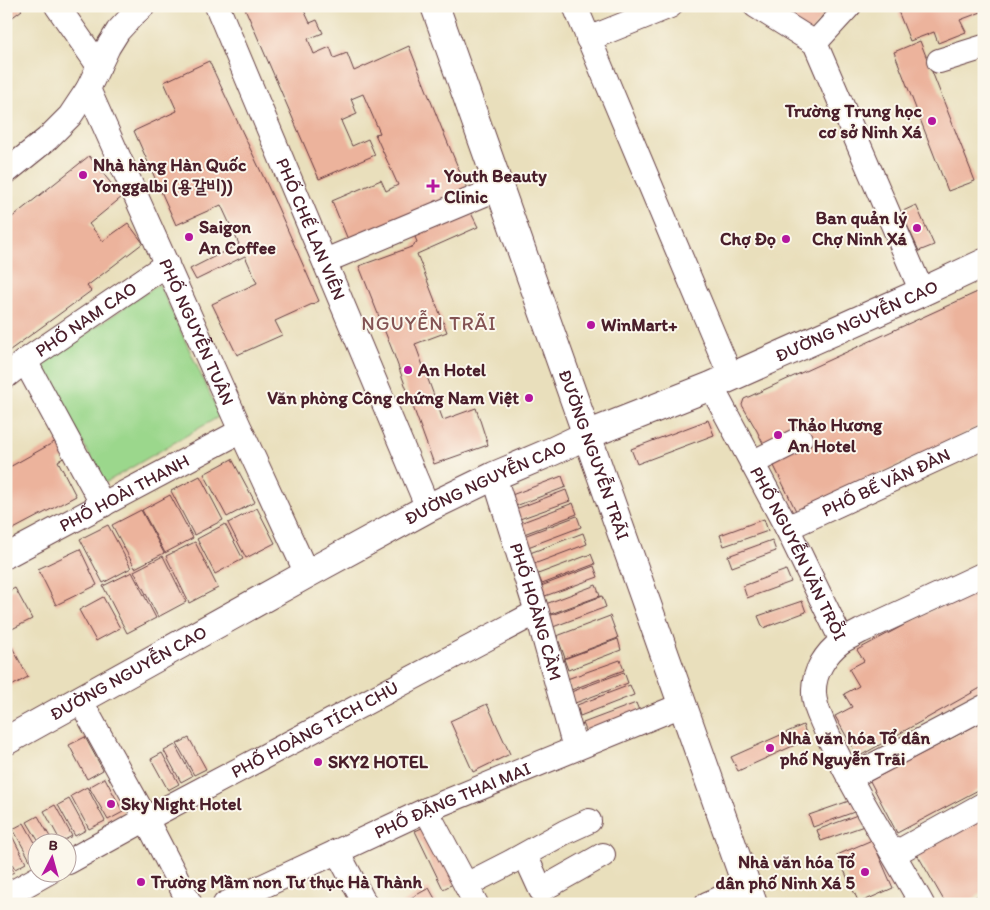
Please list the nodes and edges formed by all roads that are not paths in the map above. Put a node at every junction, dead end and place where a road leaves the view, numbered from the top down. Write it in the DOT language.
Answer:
graph roads {
  1 [pos="57,6"];
  2 [pos="143,6"];
  3 [pos="217,6"];
  4 [pos="435,6"];
  5 [pos="574,6"];
  6 [pos="670,6"];
  7 [pos="756,6"];
  8 [pos="849,6"];
  9 [pos="588,39"];
  10 [pos="815,43"];
  11 [pos="984,47"];
  12 [pos="939,61"];
  13 [pos="99,66"];
  14 [pos="88,88"];
  15 [pos="6,172"];
  16 [pos="499,188"];
  17 [pos="325,261"];
  18 [pos="984,263"];
  19 [pos="166,264"];
  20 [pos="922,292"];
  21 [pos="25,361"];
  22 [pos="6,376"];
  23 [pos="721,382"];
  24 [pos="241,431"];
  25 [pos="587,434"];
  26 [pos="984,438"];
  27 [pos="800,439"];
  28 [pos="752,463"];
  29 [pos="494,476"];
  30 [pos="103,505"];
  31 [pos="428,508"];
  32 [pos="787,528"];
  33 [pos="6,556"];
  34 [pos="307,574"];
  35 [pos="984,574"];
  36 [pos="537,612"];
  37 [pos="842,641"];
  38 [pos="80,700"];
  39 [pos="682,705"];
  40 [pos="984,707"];
  41 [pos="6,741"];
  42 [pos="575,748"];
  43 [pos="850,778"];
  44 [pos="984,804"];
  45 [pos="426,810"];
  46 [pos="146,819"];
  47 [pos="589,822"];
  48 [pos="338,851"];
  49 [pos="894,854"];
  50 [pos="525,855"];
  51 [pos="603,855"];
  52 [pos="78,856"];
  53 [pos="31,882"];
  54 [pos="471,894"];
  55 [pos="750,895"];
  56 [pos="6,896"];
  57 [pos="190,904"];
  58 [pos="225,904"];
  59 [pos="365,904"];
  60 [pos="707,904"];
  61 [pos="922,904"];
  1 -- 13 [label="street"];
  2 -- 13 [label="street"];
  3 -- 17 [label="street, PHỐ CHẾ LAN VIÊN"];
  4 -- 16 [label="main road, ĐƯỜNG NGUYỄN TRÃI"];
  5 -- 9 [label="street, PHỐ NGUYỄN VĂN TRỖI"];
  6 -- 9 [label="street"];
  7 -- 10 [label="street"];
  8 -- 10 [label="street"];
  9 -- 23 [label="street, PHỐ NGUYỄN VĂN TRỖI"];
  10 -- 20 [label="street"];
  11 -- 12 [label="street"];
  13 -- 14 [label="street"];
  14 -- 15 [label="street"];
  14 -- 19 [label="street, PHỐ NGUYỄN TUÂN"];
  16 -- 17 [label="street"];
  16 -- 25 [label="main road, ĐƯỜNG NGUYỄN TRÃI"];
  17 -- 31 [label="street, PHỐ CHẾ LAN VIÊN"];
  18 -- 20 [label="main road, ĐƯỜNG NGUYỄN CAO"];
  19 -- 21 [label="street, PHỐ NAM CAO"];
  19 -- 24 [label="street, PHỐ NGUYỄN TUÂN"];
  20 -- 23 [label="main road, ĐƯỜNG NGUYỄN CAO"];
  21 -- 22 [label="street, PHỐ NAM CAO"];
  21 -- 30 [label="street"];
  23 -- 25 [label="main road, ĐƯỜNG NGUYỄN CAO"];
  23 -- 28 [label="street, PHỐ NGUYỄN VĂN TRỖI"];
  24 -- 30 [label="street, PHỐ HOÀI THANH"];
  24 -- 34 [label="street, PHỐ NGUYỄN TUÂN"];
  25 -- 29 [label="main road, ĐƯỜNG NGUYỄN CAO"];
  25 -- 39 [label="main road, ĐƯỜNG NGUYỄN TRÃI"];
  26 -- 32 [label="street, PHỐ BẾ VĂN ĐÀN"];
  27 -- 28 [label="street"];
  28 -- 32 [label="street, PHỐ NGUYỄN VĂN TRỖI"];
  29 -- 31 [label="main road, ĐƯỜNG NGUYỄN CAO"];
  29 -- 36 [label="street, PHỐ HOÀNG CẦM"];
  30 -- 33 [label="street, PHỐ HOÀI THANH"];
  31 -- 34 [label="main road, ĐƯỜNG NGUYỄN CAO"];
  32 -- 37 [label="street, PHỐ NGUYỄN VĂN TRỖI"];
  34 -- 38 [label="main road, ĐƯỜNG NGUYỄN CAO"];
  35 -- 37 [label="street"];
  36 -- 42 [label="street, PHỐ HOÀNG CẦM"];
  36 -- 46 [label="street, PHỐ HOÀNG TÍCH CHÙ"];
  37 -- 43 [label="street, PHỐ NGUYỄN VĂN TRỖI"];
  38 -- 41 [label="main road, ĐƯỜNG NGUYỄN CAO"];
  38 -- 46 [label="street"];
  39 -- 42 [label="street, PHỐ ĐẶNG THAI MAI"];
  39 -- 55 [label="main road, ĐƯỜNG NGUYỄN TRÃI"];
  40 -- 43 [label="street"];
  42 -- 45 [label="street, PHỐ ĐẶNG THAI MAI"];
  43 -- 49 [label="street, PHỐ NGUYỄN VĂN TRỖI"];
  44 -- 49 [label="street"];
  45 -- 48 [label="street, PHỐ ĐẶNG THAI MAI"];
  45 -- 54 [label="street"];
  46 -- 52 [label="street, PHỐ HOÀNG TÍCH CHÙ"];
  46 -- 57 [label="street"];
  47 -- 50 [label="street"];
  48 -- 58 [label="street, PHỐ ĐẶNG THAI MAI"];
  48 -- 59 [label="street"];
  49 -- 61 [label="street, PHỐ NGUYỄN VĂN TRỖI"];
  50 -- 51 [label="street"];
  50 -- 54 [label="street"];
  53 -- 56 [label="street"];
  55 -- 60 [label="street"];
}
